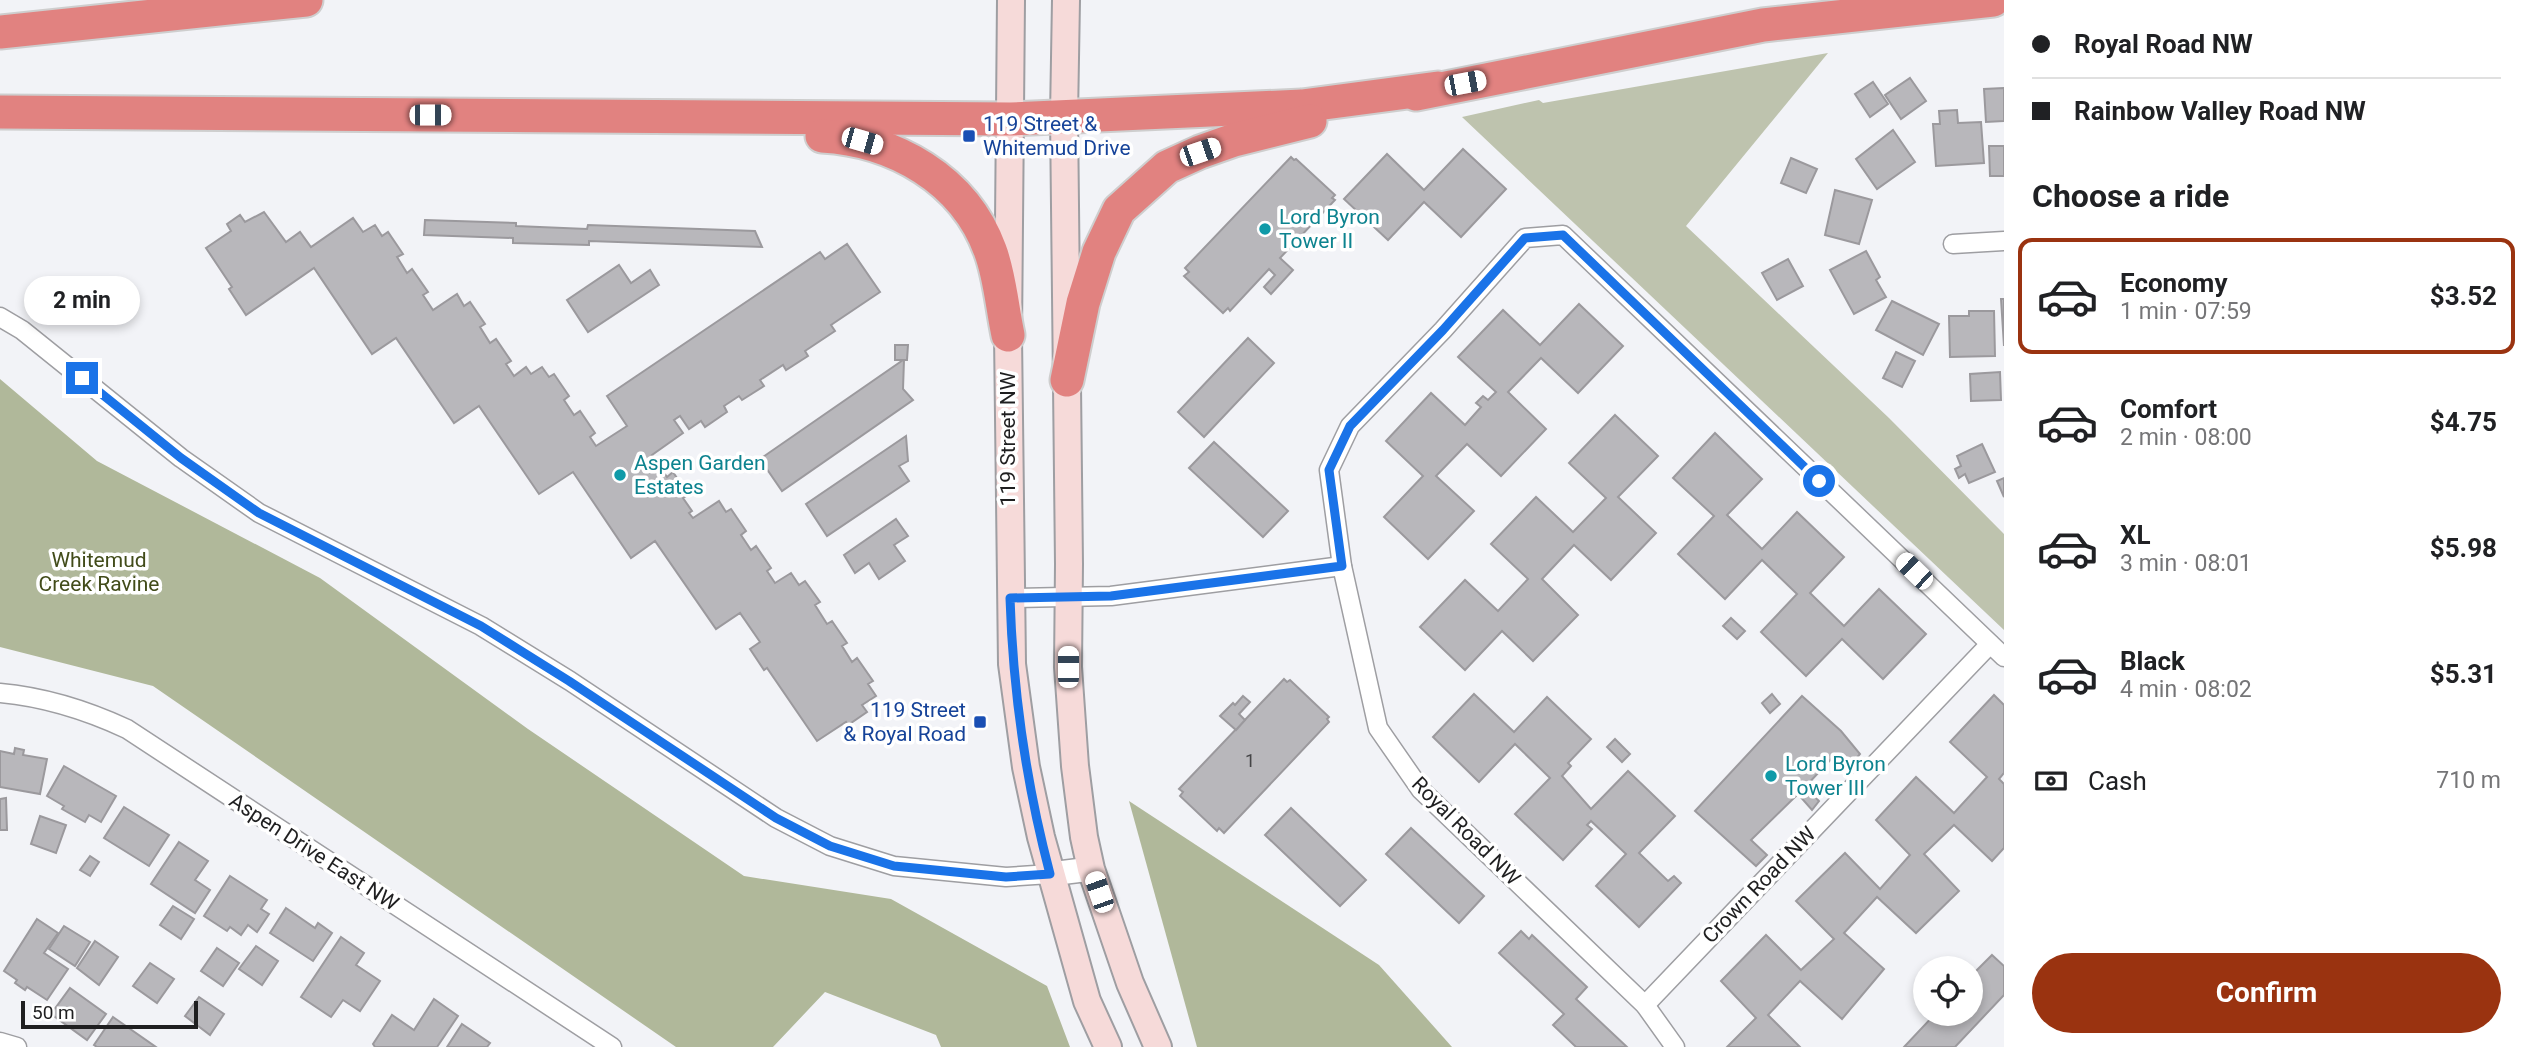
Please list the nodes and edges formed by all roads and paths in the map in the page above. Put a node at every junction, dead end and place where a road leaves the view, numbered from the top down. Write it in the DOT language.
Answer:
graph roads {
  1 [pos="306,0"];
  2 [pos="1011,0"];
  3 [pos="1066,0"];
  4 [pos="1993,0"];
  5 [pos="0,32"];
  6 [pos="1438,88"];
  7 [pos="0,112"];
  8 [pos="621,116"];
  9 [pos="1065,116"];
  10 [pos="1011,119"];
  11 [pos="2004,241"];
  12 [pos="1952,244"];
  13 [pos="0,317"];
  14 [pos="1008,335"];
  15 [pos="1067,380"];
  16 [pos="1342,566"];
  17 [pos="1010,598"];
  18 [pos="1068,598"];
  19 [pos="1990,644"];
  20 [pos="2004,657"];
  21 [pos="0,693"];
  22 [pos="1091,869"];
  23 [pos="1050,874"];
  24 [pos="1645,1005"];
  25 [pos="0,1042"];
  26 [pos="17,1047"];
  27 [pos="612,1047"];
  28 [pos="1108,1047"];
  29 [pos="1158,1047"];
  30 [pos="1675,1047"];
  1 -- 5 [label="highway"];
  2 -- 10 [label="main road, 119 Street NW"];
  3 -- 9 [label="main road"];
  4 -- 6 [label="highway"];
  6 -- 9 [label="highway"];
  6 -- 15 [label="highway"];
  7 -- 8 [label="highway"];
  8 -- 10 [label="highway"];
  8 -- 14 [label="highway"];
  9 -- 10 [label="highway"];
  9 -- 15 [label="main road"];
  10 -- 14 [label="main road, 119 Street NW"];
  11 -- 12 [label="street"];
  13 -- 23 [label="street"];
  14 -- 17 [label="main road, 119 Street NW"];
  15 -- 18 [label="main road"];
  16 -- 18 [label="street"];
  16 -- 19 [label="street, Royal Road NW"];
  16 -- 24 [label="street, Royal Road NW"];
  17 -- 18 [label="street"];
  17 -- 23 [label="main road, 119 Street NW"];
  18 -- 22 [label="main road"];
  19 -- 20 [label="street, Royal Road NW"];
  19 -- 24 [label="street, Crown Road NW"];
  21 -- 27 [label="street, Aspen Drive East NW"];
  22 -- 23 [label="street"];
  22 -- 29 [label="main road"];
  23 -- 28 [label="main road, 119 Street NW"];
  24 -- 30 [label="street, Royal Road NW"];
  25 -- 26 [label="street"];
}
